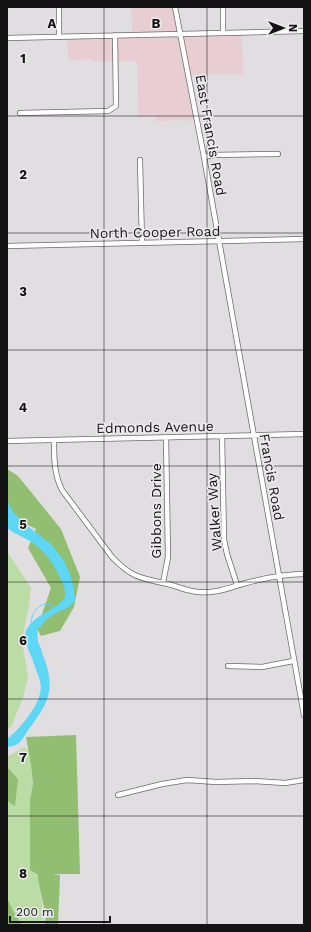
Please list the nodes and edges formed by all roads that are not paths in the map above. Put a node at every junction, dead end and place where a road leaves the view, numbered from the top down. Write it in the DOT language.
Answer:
graph roads {
  1 [pos="59,7"];
  2 [pos="175,7"];
  3 [pos="223,7"];
  4 [pos="304,31"];
  5 [pos="223,32"];
  6 [pos="180,33"];
  7 [pos="115,35"];
  8 [pos="59,36"];
  9 [pos="7,38"];
  10 [pos="20,113"];
  11 [pos="278,154"];
  12 [pos="204,157"];
  13 [pos="140,160"];
  14 [pos="304,239"];
  15 [pos="219,242"];
  16 [pos="142,243"];
  17 [pos="7,246"];
  18 [pos="304,434"];
  19 [pos="222,436"];
  20 [pos="254,436"];
  21 [pos="166,438"];
  22 [pos="7,441"];
  23 [pos="54,441"];
  24 [pos="304,574"];
  25 [pos="279,576"];
  26 [pos="163,583"];
  27 [pos="237,585"];
  28 [pos="294,661"];
  29 [pos="228,666"];
  30 [pos="304,715"];
  31 [pos="304,780"];
  32 [pos="118,795"];
  1 -- 8 [label="street"];
  2 -- 6 [label="street, East Francis Road"];
  3 -- 5 [label="street"];
  4 -- 5 [label="street"];
  5 -- 6 [label="street"];
  6 -- 7 [label="street"];
  6 -- 12 [label="street, East Francis Road"];
  7 -- 8 [label="street"];
  7 -- 10 [label="street"];
  8 -- 9 [label="street"];
  11 -- 12 [label="street"];
  12 -- 15 [label="street, East Francis Road"];
  13 -- 16 [label="street"];
  14 -- 15 [label="street, North Cooper Road"];
  15 -- 16 [label="street, North Cooper Road"];
  15 -- 20 [label="street, Francis Road"];
  16 -- 17 [label="street, North Cooper Road"];
  18 -- 20 [label="street, Edmonds Avenue"];
  19 -- 20 [label="street, Edmonds Avenue"];
  19 -- 21 [label="street, Edmonds Avenue"];
  19 -- 27 [label="street, Walker Way"];
  20 -- 25 [label="street, Francis Road"];
  21 -- 23 [label="street, Edmonds Avenue"];
  21 -- 26 [label="street, Gibbons Drive"];
  22 -- 23 [label="street, Edmonds Avenue"];
  23 -- 26 [label="street"];
  24 -- 25 [label="street"];
  25 -- 27 [label="street"];
  25 -- 28 [label="street, Francis Road"];
  26 -- 27 [label="street"];
  28 -- 29 [label="street"];
  28 -- 30 [label="street, Francis Road"];
  31 -- 32 [label="street"];
}
